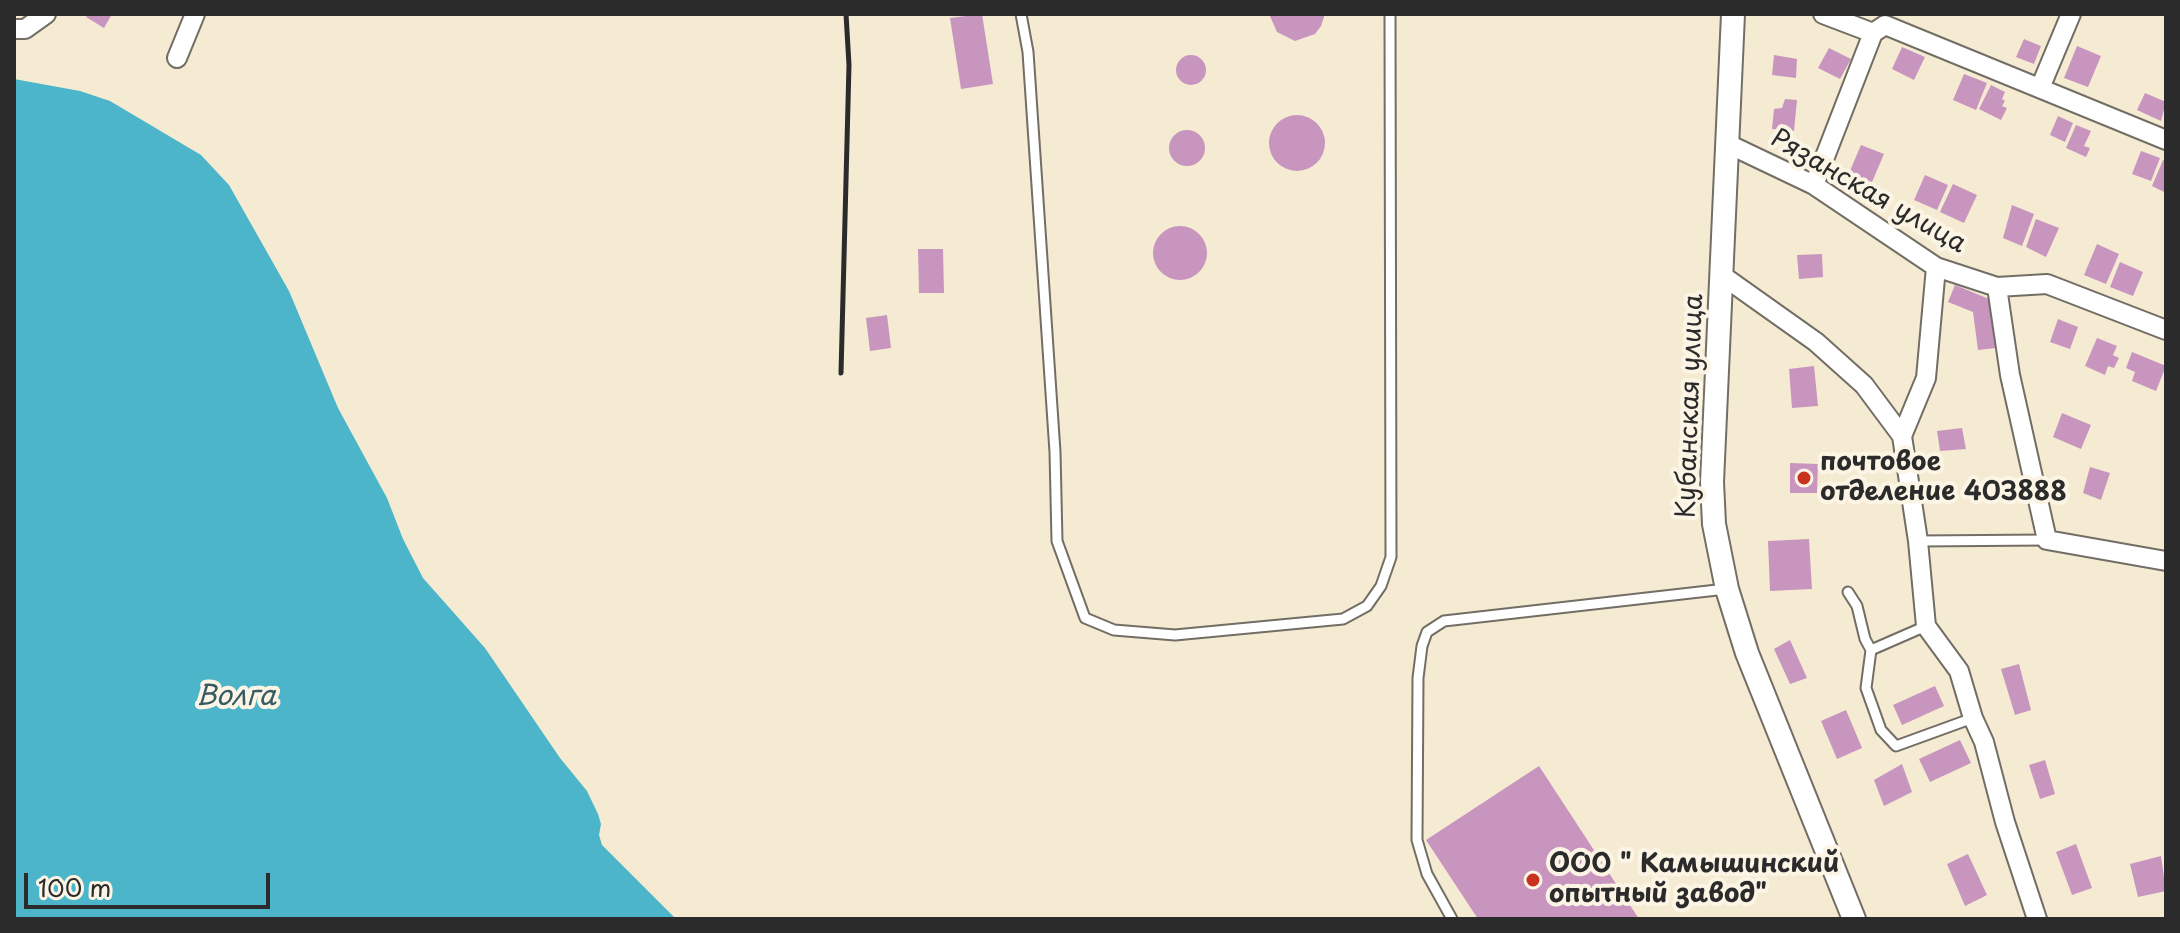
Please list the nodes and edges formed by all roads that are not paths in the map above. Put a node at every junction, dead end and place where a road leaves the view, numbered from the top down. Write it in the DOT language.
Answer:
graph roads {
  1 [pos="46,14"];
  2 [pos="195,14"];
  3 [pos="1021,14"];
  4 [pos="1390,14"];
  5 [pos="1733,14"];
  6 [pos="1823,14"];
  7 [pos="2071,14"];
  8 [pos="1883,24"];
  9 [pos="14,29"];
  10 [pos="177,58"];
  11 [pos="2040,88"];
  12 [pos="2166,140"];
  13 [pos="1728,144"];
  14 [pos="1814,185"];
  15 [pos="1936,267"];
  16 [pos="1723,276"];
  17 [pos="1997,287"];
  18 [pos="2166,330"];
  19 [pos="1902,436"];
  20 [pos="2047,540"];
  21 [pos="1918,541"];
  22 [pos="2166,561"];
  23 [pos="1727,589"];
  24 [pos="1848,592"];
  25 [pos="1926,626"];
  26 [pos="1871,650"];
  27 [pos="1973,718"];
  28 [pos="1452,919"];
  29 [pos="1854,919"];
  30 [pos="2037,919"];
  1 -- 9 [label="street"];
  2 -- 10 [label="street"];
  3 -- 4 [label="lane"];
  5 -- 13 [label="street, Кубанская улица"];
  6 -- 8 [label="street"];
  7 -- 11 [label="street"];
  8 -- 11 [label="street"];
  8 -- 14 [label="street"];
  11 -- 12 [label="street"];
  13 -- 14 [label="street, Рязанская улица"];
  13 -- 16 [label="street, Кубанская улица"];
  14 -- 15 [label="street, Рязанская улица"];
  15 -- 17 [label="street, Рязанская улица"];
  15 -- 19 [label="street"];
  16 -- 19 [label="street"];
  16 -- 23 [label="street, Кубанская улица"];
  17 -- 18 [label="street, Рязанская улица"];
  17 -- 20 [label="street"];
  19 -- 21 [label="street"];
  20 -- 21 [label="lane"];
  20 -- 22 [label="street"];
  21 -- 25 [label="street"];
  23 -- 28 [label="lane"];
  23 -- 29 [label="street, Кубанская улица"];
  24 -- 26 [label="lane"];
  25 -- 26 [label="lane"];
  25 -- 27 [label="street"];
  26 -- 27 [label="lane"];
  27 -- 30 [label="street"];
}
